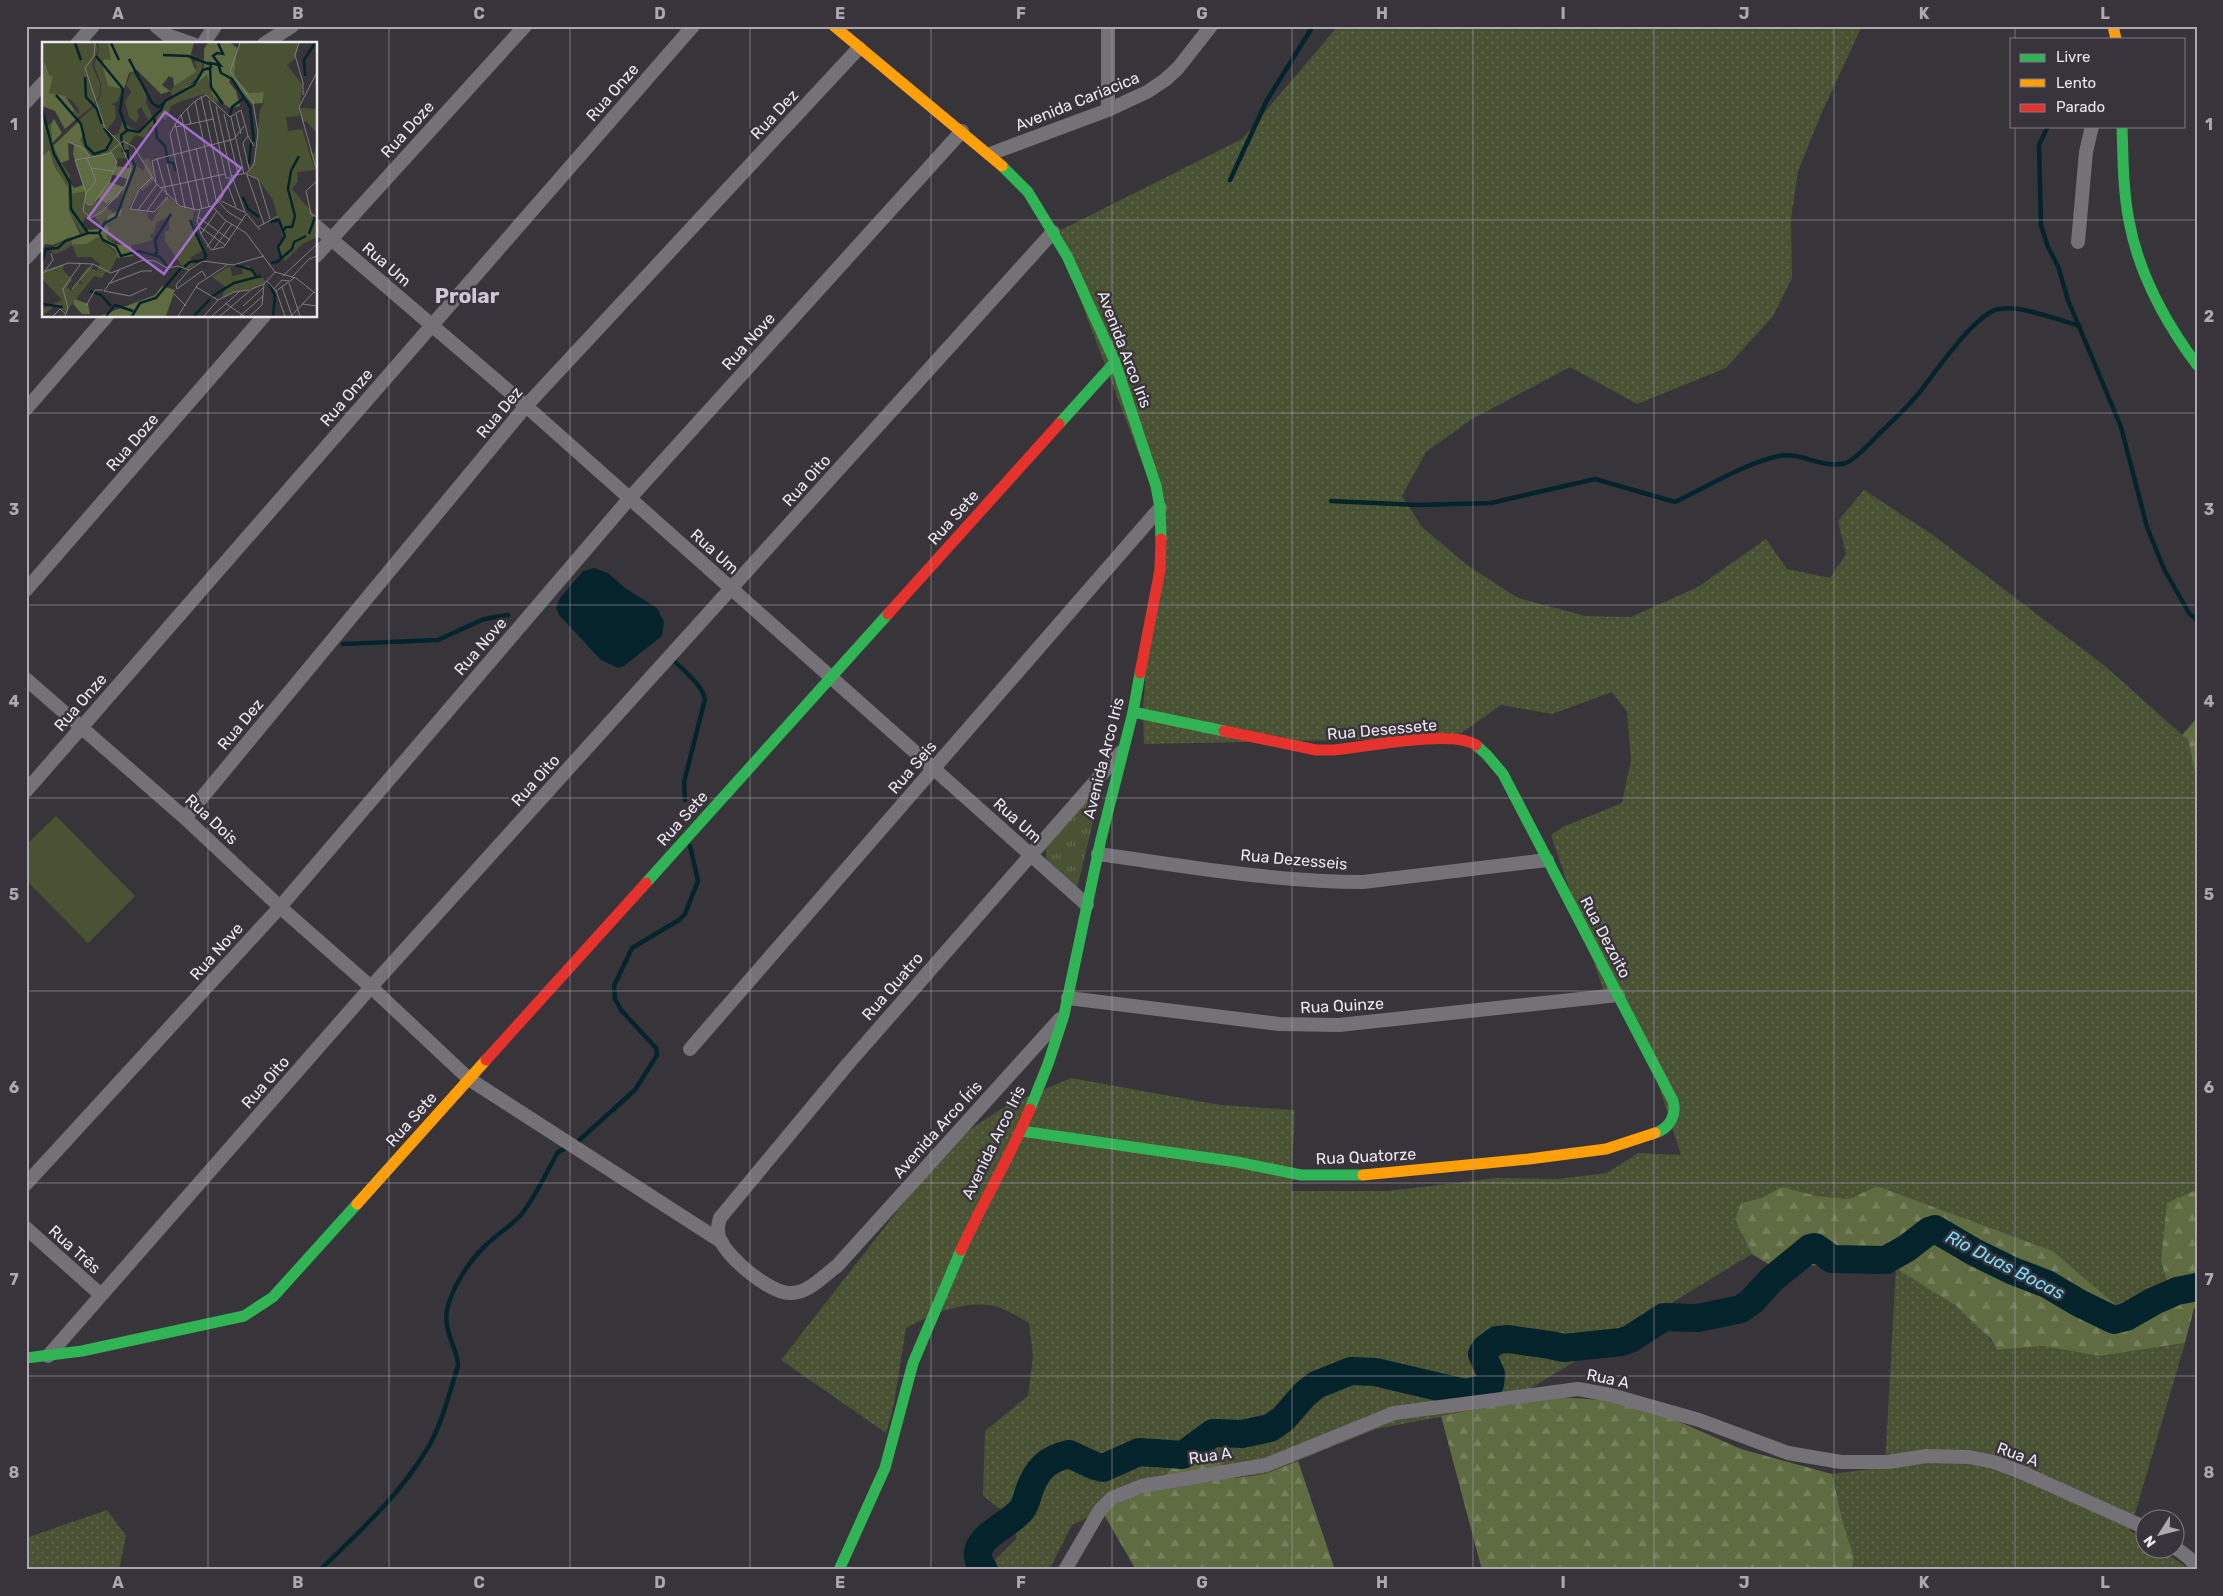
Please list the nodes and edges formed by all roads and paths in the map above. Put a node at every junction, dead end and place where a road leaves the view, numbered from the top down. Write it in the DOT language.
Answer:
graph roads {
  1 [pos="93,26"];
  2 [pos="156,26"];
  3 [pos="216,26"];
  4 [pos="292,26"];
  5 [pos="524,26"];
  6 [pos="693,26"];
  7 [pos="834,26"];
  8 [pos="1108,26"];
  9 [pos="1211,26"];
  10 [pos="79,42"];
  11 [pos="187,42"];
  12 [pos="204,42"];
  13 [pos="267,42"];
  14 [pos="859,48"];
  15 [pos="42,84"];
  16 [pos="26,102"];
  17 [pos="1108,110"];
  18 [pos="2092,128"];
  19 [pos="2122,128"];
  20 [pos="962,131"];
  21 [pos="990,154"];
  22 [pos="318,228"];
  23 [pos="1053,232"];
  24 [pos="332,239"];
  25 [pos="42,240"];
  26 [pos="2078,242"];
  27 [pos="318,254"];
  28 [pos="26,258"];
  29 [pos="106,318"];
  30 [pos="262,318"];
  31 [pos="432,326"];
  32 [pos="1115,362"];
  33 [pos="2197,365"];
  34 [pos="526,406"];
  35 [pos="26,409"];
  36 [pos="630,499"];
  37 [pos="1160,508"];
  38 [pos="26,590"];
  39 [pos="731,590"];
  40 [pos="830,677"];
  41 [pos="26,679"];
  42 [pos="1133,712"];
  43 [pos="82,728"];
  44 [pos="1126,746"];
  45 [pos="933,769"];
  46 [pos="1503,774"];
  47 [pos="26,791"];
  48 [pos="185,818"];
  49 [pos="1098,854"];
  50 [pos="1030,855"];
  51 [pos="1546,860"];
  52 [pos="1087,905"];
  53 [pos="280,907"];
  54 [pos="371,988"];
  55 [pos="1618,995"];
  56 [pos="1068,998"];
  57 [pos="1064,1015"];
  58 [pos="690,1049"];
  59 [pos="468,1080"];
  60 [pos="1673,1115"];
  61 [pos="1021,1130"];
  62 [pos="26,1184"];
  63 [pos="26,1228"];
  64 [pos="722,1242"];
  65 [pos="101,1296"];
  66 [pos="48,1356"];
  67 [pos="26,1358"];
  68 [pos="2136,1524"];
  69 [pos="2186,1556"];
  70 [pos="2197,1567"];
  71 [pos="839,1570"];
  72 [pos="1065,1570"];
  1 -- 10 [label="street"];
  2 -- 11 [label="street"];
  3 -- 12 [label="street"];
  4 -- 13 [label="street"];
  5 -- 24 [label="street, Rua Doze"];
  6 -- 31 [label="street, Rua Onze"];
  7 -- 14 [label="street, Avenida Arco Iris"];
  8 -- 17 [label="street"];
  9 -- 17 [label="street, Avenida Cariacica"];
  14 -- 20 [label="street, Avenida Arco Iris"];
  14 -- 34 [label="street, Rua Dez"];
  15 -- 16 [label="street"];
  17 -- 21 [label="street, Avenida Cariacica"];
  18 -- 26 [label="street"];
  19 -- 33 [label="street"];
  20 -- 21 [label="street, Avenida Arco Iris"];
  20 -- 36 [label="street, Rua Nove"];
  21 -- 23 [label="street, Avenida Arco Iris"];
  22 -- 24 [label="street, Rua Um"];
  23 -- 32 [label="street, Avenida Arco Iris"];
  23 -- 39 [label="street, Rua Oito"];
  24 -- 27 [label="street, Rua Doze"];
  24 -- 31 [label="street, Rua Um"];
  25 -- 28 [label="street"];
  29 -- 35 [label="street"];
  30 -- 38 [label="street, Rua Doze"];
  31 -- 34 [label="street, Rua Um"];
  31 -- 43 [label="street, Rua Onze"];
  32 -- 37 [label="street, Avenida Arco Iris"];
  32 -- 40 [label="street, Rua Sete"];
  34 -- 36 [label="street, Rua Um"];
  34 -- 48 [label="street, Rua Dez"];
  36 -- 39 [label="street, Rua Um"];
  36 -- 53 [label="street, Rua Nove"];
  37 -- 42 [label="street, Avenida Arco Iris"];
  37 -- 45 [label="street, Rua Seis"];
  39 -- 40 [label="street, Rua Um"];
  39 -- 54 [label="street, Rua Oito"];
  40 -- 45 [label="street, Rua Um"];
  40 -- 59 [label="street, Rua Sete"];
  41 -- 43 [label="street, Rua Dois"];
  42 -- 44 [label="street, Avenida Arco Iris"];
  42 -- 46 [label="street, Rua Desessete"];
  43 -- 47 [label="street, Rua Onze"];
  43 -- 48 [label="street, Rua Dois"];
  44 -- 49 [label="street, Avenida Arco Iris"];
  44 -- 50 [label="street, Rua Quatro"];
  45 -- 50 [label="street, Rua Um"];
  45 -- 58 [label="street, Rua Seis"];
  46 -- 51 [label="street, Rua Dezoito"];
  48 -- 53 [label="street, Rua Dois"];
  49 -- 51 [label="street, Rua Dezesseis"];
  49 -- 52 [label="street, Avenida Arco Iris"];
  50 -- 52 [label="street, Rua Um"];
  50 -- 64 [label="street, Rua Quatro"];
  51 -- 55 [label="street, Rua Dezoito"];
  52 -- 56 [label="street, Avenida Arco Iris"];
  53 -- 54 [label="street, Rua Dois"];
  53 -- 62 [label="street, Rua Nove"];
  54 -- 59 [label="street, Rua Dois"];
  54 -- 65 [label="street, Rua Oito"];
  55 -- 56 [label="street, Rua Quinze"];
  55 -- 60 [label="street, Rua Dezoito"];
  56 -- 57 [label="street, Avenida Arco Iris"];
  57 -- 61 [label="street, Avenida Arco Iris"];
  57 -- 64 [label="street, Avenida Arco Íris"];
  59 -- 64 [label="street, Rua Dois"];
  59 -- 66 [label="street, Rua Sete"];
  60 -- 61 [label="street, Rua Quatorze"];
  61 -- 71 [label="street, Avenida Arco Iris"];
  63 -- 65 [label="street, Rua Três"];
  65 -- 66 [label="street, Rua Oito"];
  66 -- 67 [label="street, Rua Sete"];
  68 -- 72 [label="street, Rua A"];
  69 -- 70 [label="street"];
}
